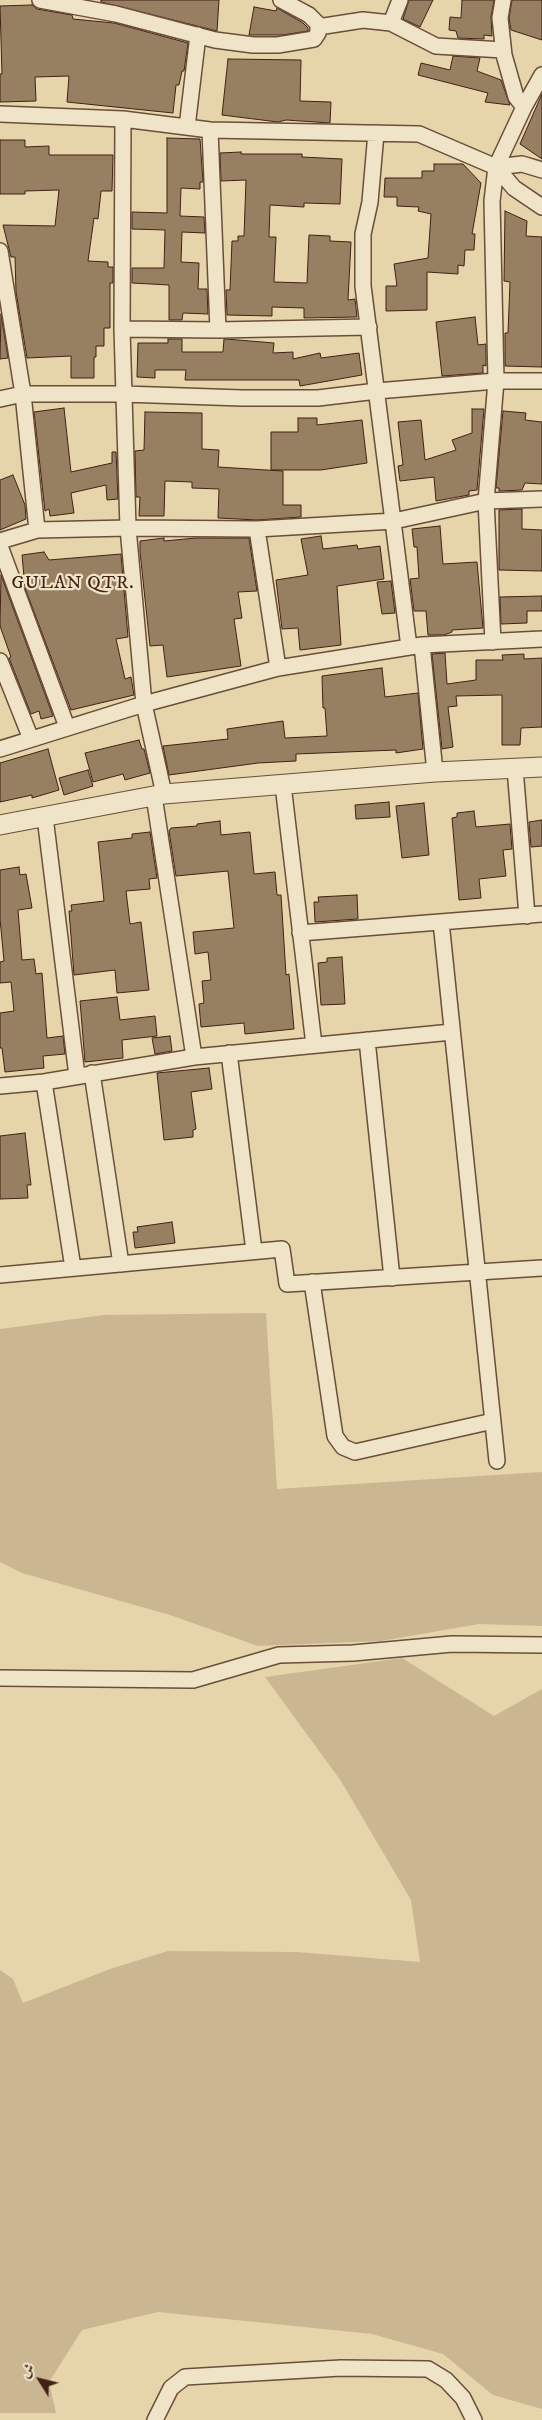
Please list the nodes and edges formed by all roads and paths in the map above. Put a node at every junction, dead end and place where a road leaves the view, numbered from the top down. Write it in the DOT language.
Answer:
graph roads {
  1 [pos="40,0"];
  2 [pos="281,0"];
  3 [pos="400,0"];
  4 [pos="503,0"];
  5 [pos="391,22"];
  6 [pos="318,27"];
  7 [pos="198,35"];
  8 [pos="504,50"];
  9 [pos="542,75"];
  10 [pos="524,107"];
  11 [pos="0,114"];
  12 [pos="123,119"];
  13 [pos="187,127"];
  14 [pos="210,130"];
  15 [pos="376,133"];
  16 [pos="496,167"];
  17 [pos="542,170"];
  18 [pos="542,207"];
  19 [pos="0,251"];
  20 [pos="369,327"];
  21 [pos="122,329"];
  22 [pos="218,330"];
  23 [pos="496,381"];
  24 [pos="542,381"];
  25 [pos="377,391"];
  26 [pos="23,394"];
  27 [pos="124,394"];
  28 [pos="0,399"];
  29 [pos="542,499"];
  30 [pos="486,501"];
  31 [pos="394,521"];
  32 [pos="128,528"];
  33 [pos="37,530"];
  34 [pos="258,530"];
  35 [pos="0,541"];
  36 [pos="0,546"];
  37 [pos="542,639"];
  38 [pos="493,642"];
  39 [pos="415,646"];
  40 [pos="0,661"];
  41 [pos="278,668"];
  42 [pos="144,704"];
  43 [pos="67,727"];
  44 [pos="31,739"];
  45 [pos="0,749"];
  46 [pos="542,767"];
  47 [pos="515,768"];
  48 [pos="435,772"];
  49 [pos="284,784"];
  50 [pos="159,795"];
  51 [pos="45,818"];
  52 [pos="0,824"];
  53 [pos="535,915"];
  54 [pos="441,922"];
  55 [pos="300,933"];
  56 [pos="452,1032"];
  57 [pos="367,1040"];
  58 [pos="314,1045"];
  59 [pos="229,1053"];
  60 [pos="194,1057"];
  61 [pos="92,1074"];
  62 [pos="77,1076"];
  63 [pos="44,1082"];
  64 [pos="0,1086"];
  65 [pos="254,1251"];
  66 [pos="121,1264"];
  67 [pos="73,1268"];
  68 [pos="542,1268"];
  69 [pos="478,1272"];
  70 [pos="0,1275"];
  71 [pos="392,1278"];
  72 [pos="312,1282"];
  73 [pos="493,1421"];
  74 [pos="497,1461"];
  75 [pos="542,1645"];
  76 [pos="0,1678"];
  77 [pos="155,2420"];
  78 [pos="474,2420"];
  1 -- 7 [label="street"];
  2 -- 6 [label="street"];
  3 -- 5 [label="street"];
  4 -- 8 [label="street"];
  5 -- 6 [label="street"];
  5 -- 8 [label="street"];
  6 -- 7 [label="street"];
  7 -- 13 [label="street"];
  8 -- 10 [label="street"];
  9 -- 10 [label="street"];
  10 -- 16 [label="street"];
  11 -- 12 [label="street"];
  12 -- 13 [label="street"];
  12 -- 21 [label="street"];
  13 -- 14 [label="street"];
  14 -- 15 [label="street"];
  14 -- 22 [label="street"];
  15 -- 16 [label="street"];
  15 -- 20 [label="street"];
  16 -- 17 [label="street"];
  16 -- 18 [label="street"];
  16 -- 23 [label="street"];
  19 -- 26 [label="street"];
  20 -- 22 [label="street"];
  20 -- 25 [label="street"];
  21 -- 22 [label="street"];
  21 -- 27 [label="street"];
  23 -- 24 [label="street"];
  23 -- 25 [label="street"];
  23 -- 30 [label="street"];
  25 -- 27 [label="street"];
  25 -- 31 [label="street"];
  26 -- 27 [label="street"];
  26 -- 28 [label="street"];
  26 -- 33 [label="street"];
  27 -- 32 [label="street"];
  29 -- 30 [label="street"];
  30 -- 31 [label="street"];
  30 -- 38 [label="street"];
  31 -- 34 [label="street"];
  31 -- 39 [label="street"];
  32 -- 33 [label="street"];
  32 -- 34 [label="street"];
  32 -- 42 [label="street"];
  33 -- 35 [label="street"];
  34 -- 41 [label="street"];
  36 -- 43 [label="street"];
  37 -- 38 [label="street"];
  38 -- 39 [label="street"];
  39 -- 41 [label="street"];
  39 -- 48 [label="street"];
  40 -- 44 [label="street"];
  41 -- 42 [label="street"];
  42 -- 43 [label="street"];
  42 -- 50 [label="street"];
  43 -- 44 [label="street"];
  44 -- 45 [label="street"];
  46 -- 47 [label="street"];
  47 -- 48 [label="street"];
  47 -- 53 [label="street"];
  48 -- 49 [label="street"];
  49 -- 50 [label="street"];
  49 -- 55 [label="street"];
  50 -- 51 [label="street"];
  50 -- 60 [label="street"];
  51 -- 52 [label="street"];
  51 -- 62 [label="street"];
  53 -- 54 [label="street"];
  54 -- 55 [label="street"];
  54 -- 56 [label="street"];
  55 -- 58 [label="street"];
  56 -- 57 [label="street"];
  56 -- 69 [label="street"];
  57 -- 58 [label="street"];
  57 -- 71 [label="street"];
  58 -- 59 [label="street"];
  59 -- 60 [label="street"];
  59 -- 65 [label="street"];
  60 -- 61 [label="street"];
  61 -- 62 [label="street"];
  61 -- 66 [label="street"];
  62 -- 63 [label="street"];
  63 -- 64 [label="street"];
  63 -- 67 [label="street"];
  65 -- 66 [label="street"];
  65 -- 72 [label="street"];
  66 -- 67 [label="street"];
  67 -- 70 [label="street"];
  68 -- 69 [label="street"];
  69 -- 71 [label="street"];
  69 -- 73 [label="street"];
  71 -- 72 [label="street"];
  72 -- 73 [label="street"];
  73 -- 74 [label="street"];
  75 -- 76 [label="street"];
  77 -- 78 [label="street"];
}
